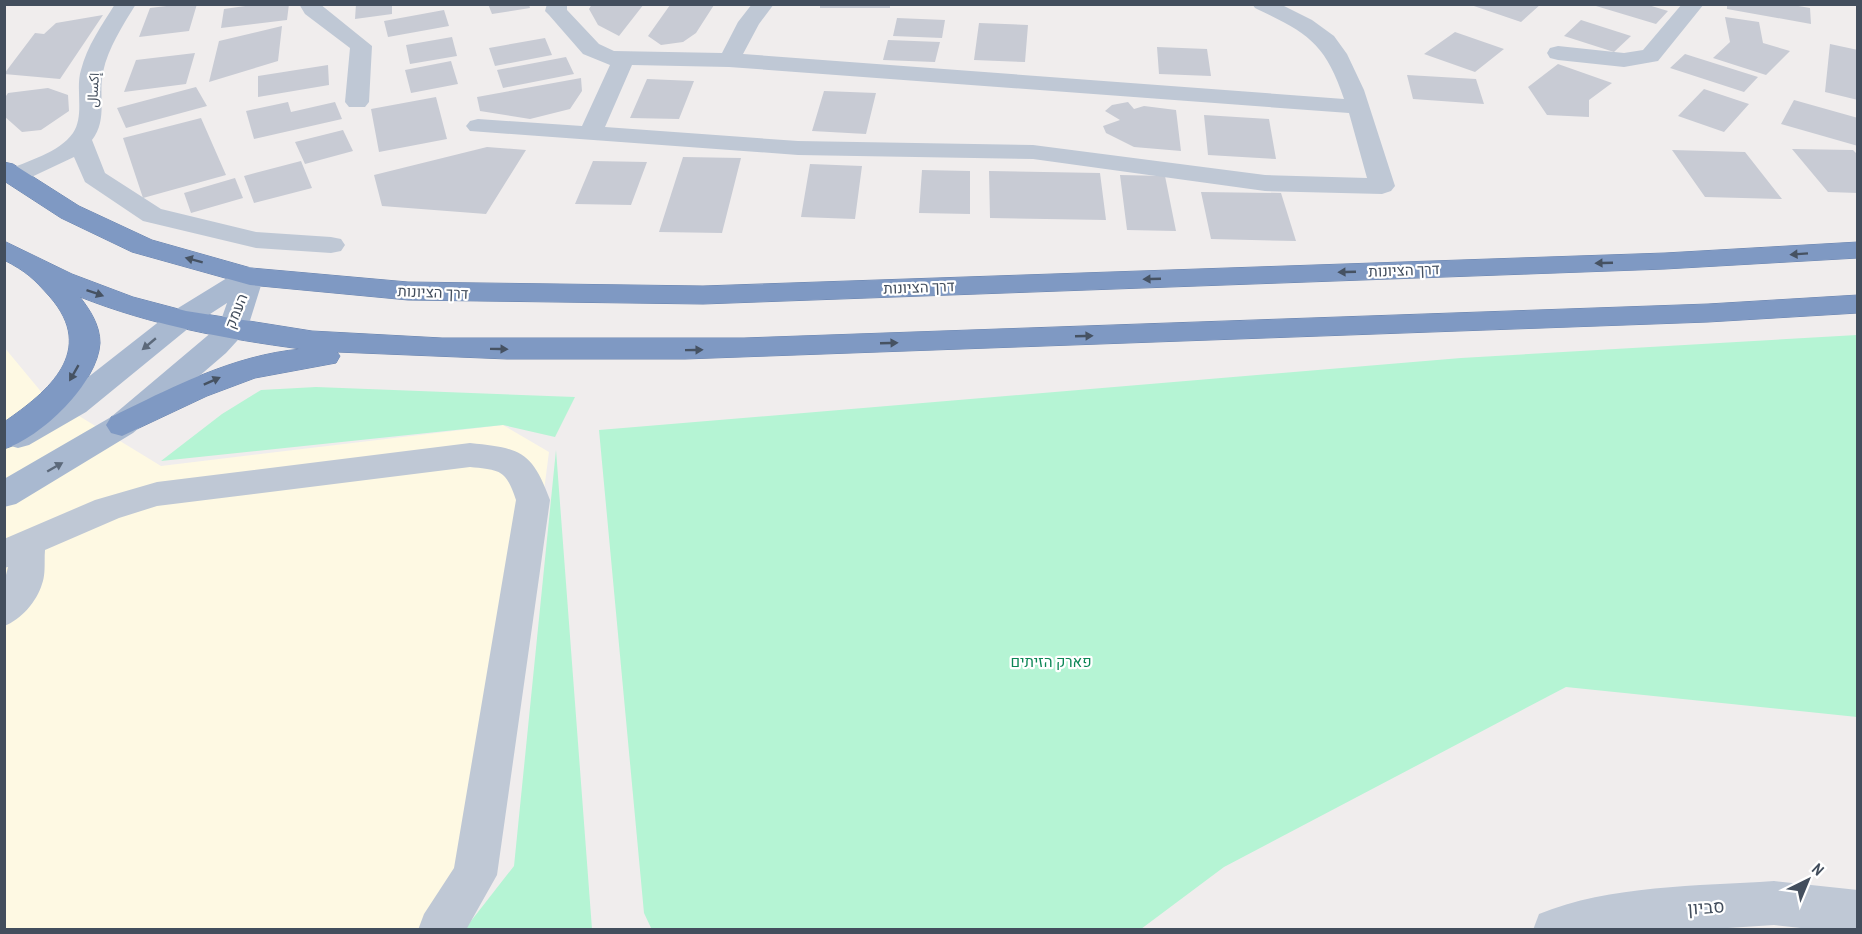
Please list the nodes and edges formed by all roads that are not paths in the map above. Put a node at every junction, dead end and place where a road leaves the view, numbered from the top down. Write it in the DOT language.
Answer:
graph roads {
  1 [pos="126,4"];
  2 [pos="309,4"];
  3 [pos="557,4"];
  4 [pos="764,4"];
  5 [pos="1262,4"];
  6 [pos="1694,4"];
  7 [pos="1558,53"];
  8 [pos="624,58"];
  9 [pos="729,60"];
  10 [pos="357,102"];
  11 [pos="1358,107"];
  12 [pos="478,126"];
  13 [pos="590,134"];
  14 [pos="80,140"];
  15 [pos="9,173"];
  16 [pos="331,245"];
  17 [pos="4,249"];
  18 [pos="1857,250"];
  19 [pos="40,269"];
  20 [pos="250,276"];
  21 [pos="1857,304"];
  22 [pos="180,320"];
  23 [pos="232,330"];
  24 [pos="464,348"];
  25 [pos="122,425"];
  26 [pos="4,438"];
  27 [pos="4,445"];
  28 [pos="4,495"];
  29 [pos="16,549"];
  30 [pos="4,611"];
  31 [pos="1857,912"];
  32 [pos="440,930"];
  33 [pos="1555,930"];
  1 -- 14 [label="street, إكسال"];
  2 -- 10 [label="street"];
  3 -- 8 [label="street"];
  4 -- 9 [label="street"];
  5 -- 11 [label="street"];
  6 -- 7 [label="street"];
  8 -- 9 [label="street"];
  8 -- 13 [label="street"];
  9 -- 11 [label="street"];
  11 -- 13 [label="street"];
  12 -- 13 [label="street"];
  14 -- 15 [label="street"];
  14 -- 16 [label="street"];
  20 -- 15 [label="highway, דרך הציונות, one-way"];
  17 -- 19 [label="highway"];
  18 -- 20 [label="highway, דרך הציונות, one-way"];
  19 -- 22 [label="highway, one-way"];
  19 -- 26 [label="highway, one-way"];
  20 -- 22 [label="main road, העמק"];
  20 -- 23 [label="main road, העמק"];
  24 -- 21 [label="highway, one-way"];
  22 -- 23 [label="highway"];
  22 -- 27 [label="main road, העמק, one-way"];
  23 -- 24 [label="highway"];
  23 -- 25 [label="main road, העמק"];
  25 -- 24 [label="highway, one-way"];
  28 -- 25 [label="main road, העמק, one-way"];
  29 -- 30 [label="street"];
  29 -- 32 [label="street"];
  31 -- 33 [label="street, סביון"];
}
